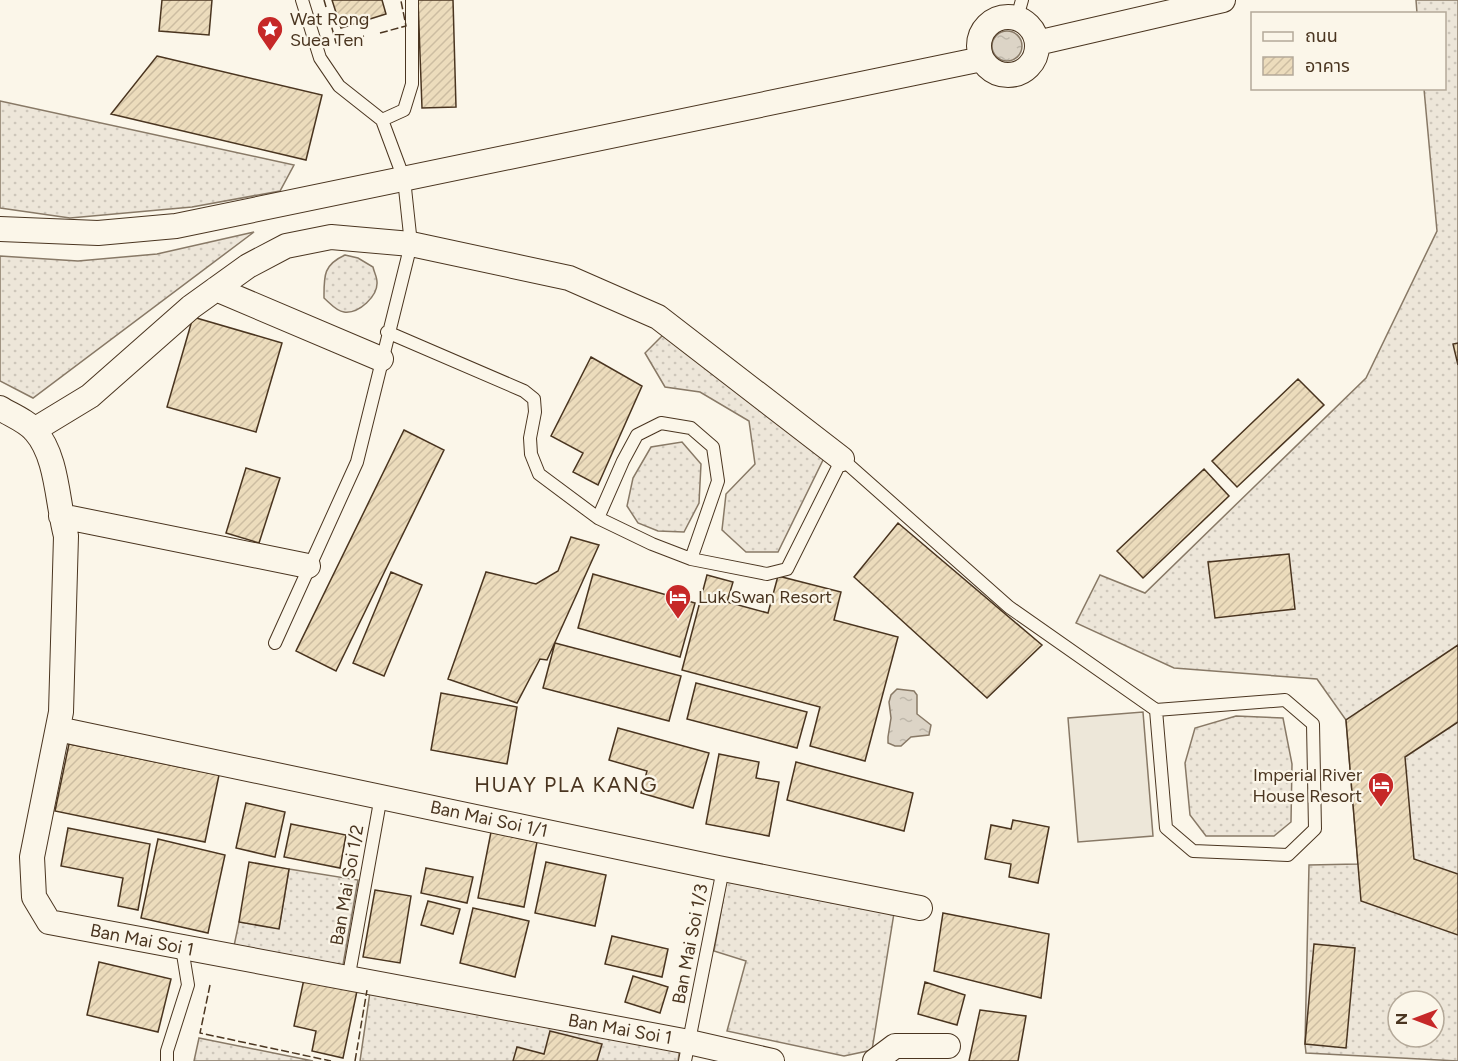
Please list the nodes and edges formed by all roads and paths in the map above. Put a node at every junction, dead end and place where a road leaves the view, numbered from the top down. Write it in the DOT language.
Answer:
graph roads {
  1 [pos="302,0"];
  2 [pos="412,0"];
  3 [pos="1223,0"];
  4 [pos="1020,9"];
  5 [pos="1037,43"];
  6 [pos="982,59"];
  7 [pos="382,120"];
  8 [pos="404,179"];
  9 [pos="0,229"];
  10 [pos="411,243"];
  11 [pos="216,289"];
  12 [pos="387,332"];
  13 [pos="381,359"];
  14 [pos="0,408"];
  15 [pos="34,430"];
  16 [pos="842,459"];
  17 [pos="61,516"];
  18 [pos="598,518"];
  19 [pos="691,559"];
  20 [pos="308,566"];
  21 [pos="275,642"];
  22 [pos="1155,710"];
  23 [pos="58,729"];
  24 [pos="381,796"];
  25 [pos="723,869"];
  26 [pos="920,908"];
  27 [pos="182,948"];
  28 [pos="348,980"];
  29 [pos="948,1047"];
  30 [pos="687,1051"];
  31 [pos="167,1061"];
  32 [pos="772,1061"];
  33 [pos="874,1061"];
  1 -- 7 [label="lane"];
  2 -- 7 [label="lane"];
  3 -- 5 [label="street"];
  4 -- 5 [label="street"];
  4 -- 6 [label="street"];
  5 -- 6 [label="street"];
  6 -- 8 [label="street"];
  7 -- 8 [label="lane"];
  8 -- 9 [label="street"];
  8 -- 10 [label="lane"];
  10 -- 11 [label="street"];
  10 -- 12 [label="lane"];
  10 -- 16 [label="street"];
  11 -- 13 [label="street"];
  11 -- 15 [label="street"];
  12 -- 13 [label="lane"];
  12 -- 18 [label="lane"];
  13 -- 20 [label="lane"];
  14 -- 15 [label="street, Ban Mai Soi 1"];
  15 -- 17 [label="street, Ban Mai Soi 1"];
  16 -- 19 [label="lane"];
  16 -- 22 [label="lane"];
  17 -- 20 [label="street"];
  17 -- 23 [label="street, Ban Mai Soi 1"];
  18 -- 19 [label="lane"];
  18 -- 19 [label="lane"];
  20 -- 21 [label="lane"];
  22 -- 22 [label="lane"];
  23 -- 24 [label="street, Ban Mai Soi 1/1"];
  23 -- 27 [label="street, Ban Mai Soi 1"];
  24 -- 25 [label="street, Ban Mai Soi 1/1"];
  24 -- 28 [label="lane, Ban Mai Soi 1/2"];
  25 -- 26 [label="street, Ban Mai Soi 1/1"];
  25 -- 30 [label="lane, Ban Mai Soi 1/3"];
  27 -- 28 [label="street, Ban Mai Soi 1"];
  27 -- 31 [label="lane"];
  28 -- 30 [label="street, Ban Mai Soi 1"];
  29 -- 33 [label="street"];
  30 -- 32 [label="street, Ban Mai Soi 1"];
}
